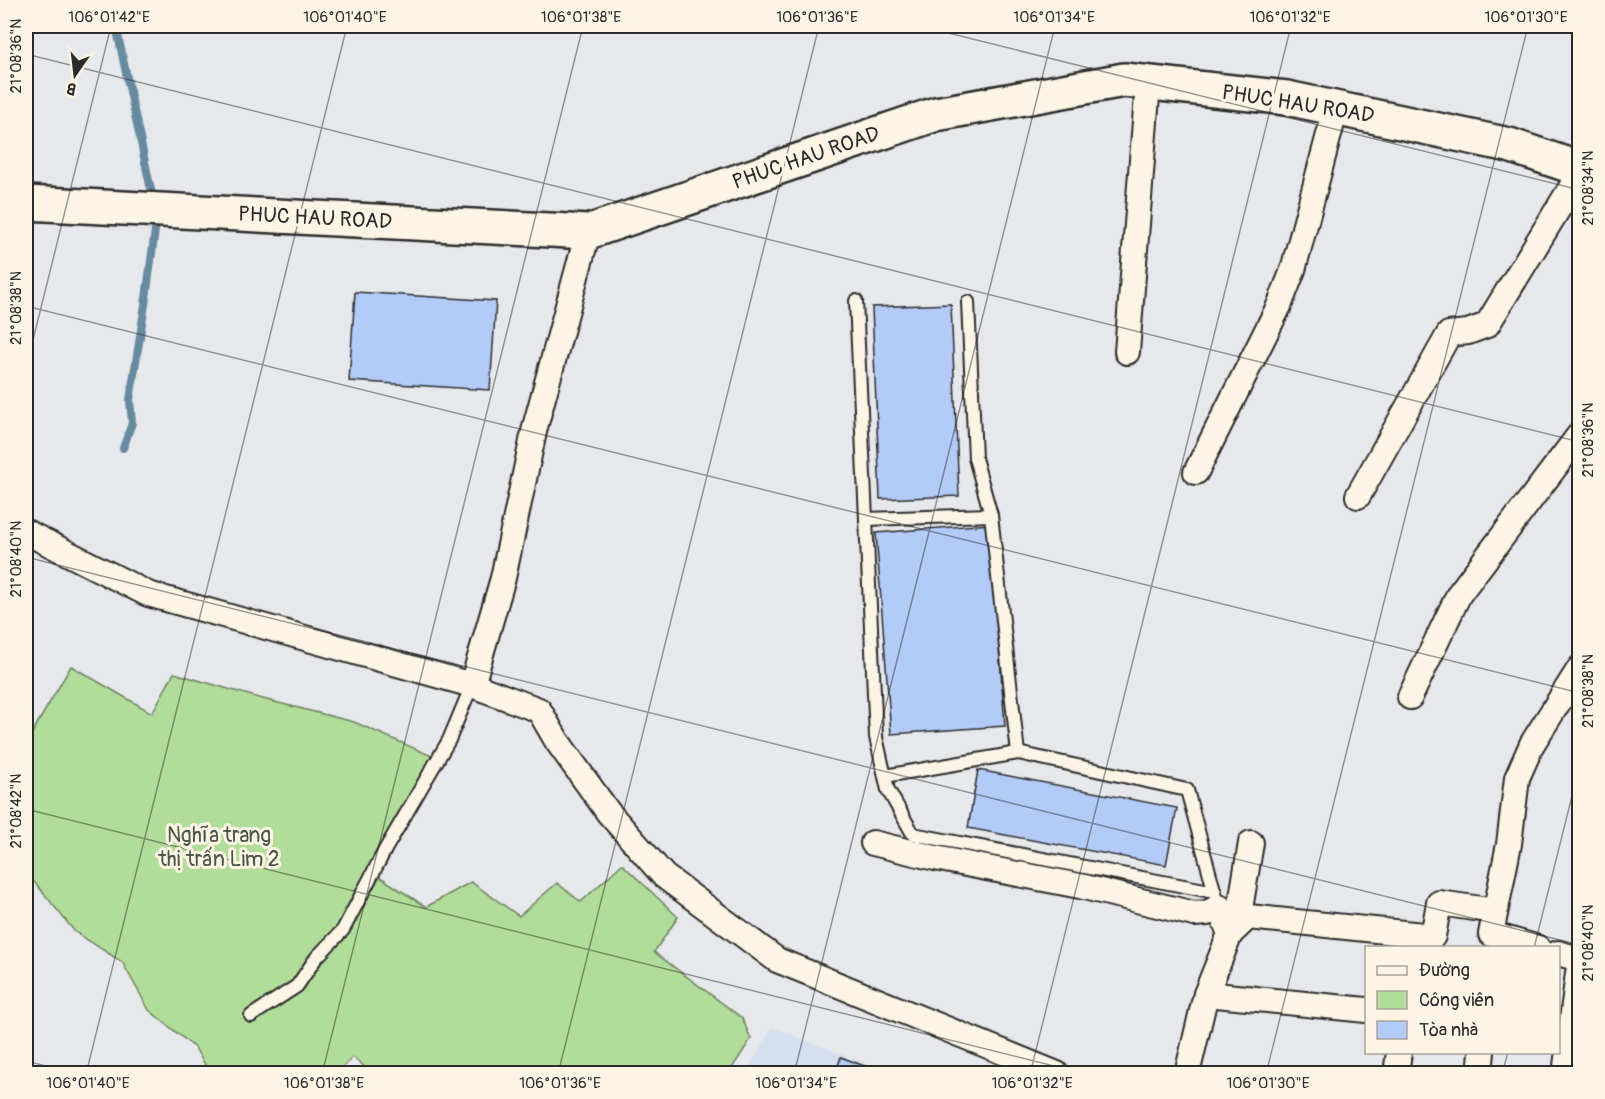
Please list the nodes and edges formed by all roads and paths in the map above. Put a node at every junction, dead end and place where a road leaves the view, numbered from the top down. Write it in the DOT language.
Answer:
graph roads {
  1 [pos="1149,83"];
  2 [pos="1336,108"];
  3 [pos="1580,168"];
  4 [pos="1580,173"];
  5 [pos="26,203"];
  6 [pos="588,232"];
  7 [pos="856,301"];
  8 [pos="968,302"];
  9 [pos="1127,352"];
  10 [pos="1580,434"];
  11 [pos="1196,472"];
  12 [pos="1358,496"];
  13 [pos="991,515"];
  14 [pos="866,519"];
  15 [pos="26,532"];
  16 [pos="1580,668"];
  17 [pos="472,685"];
  18 [pos="1410,697"];
  19 [pos="1018,753"];
  20 [pos="885,776"];
  21 [pos="873,843"];
  22 [pos="1251,843"];
  23 [pos="1217,899"];
  24 [pos="1495,911"];
  25 [pos="1234,930"];
  26 [pos="1531,946"];
  27 [pos="1560,953"];
  28 [pos="1579,958"];
  29 [pos="1206,994"];
  30 [pos="1365,1010"];
  31 [pos="251,1016"];
  32 [pos="1570,1029"];
  33 [pos="1399,1054"];
  34 [pos="1482,1054"];
  35 [pos="1057,1074"];
  36 [pos="1187,1074"];
  37 [pos="1396,1074"];
  38 [pos="1480,1074"];
  39 [pos="1565,1074"];
  1 -- 2 [label="street, PHUC HAU ROAD"];
  1 -- 6 [label="street, PHUC HAU ROAD"];
  1 -- 9 [label="street"];
  2 -- 3 [label="street, PHUC HAU ROAD"];
  2 -- 11 [label="street"];
  4 -- 12 [label="street"];
  5 -- 6 [label="street, PHUC HAU ROAD"];
  6 -- 17 [label="street"];
  7 -- 14 [label="lane"];
  8 -- 13 [label="lane"];
  10 -- 18 [label="street"];
  13 -- 14 [label="lane"];
  13 -- 19 [label="lane"];
  14 -- 20 [label="lane"];
  15 -- 17 [label="street"];
  16 -- 24 [label="street"];
  17 -- 31 [label="lane"];
  17 -- 35 [label="street"];
  19 -- 20 [label="lane"];
  19 -- 23 [label="lane"];
  20 -- 23 [label="lane"];
  21 -- 23 [label="street"];
  22 -- 25 [label="street"];
  23 -- 25 [label="street"];
  24 -- 25 [label="street"];
  24 -- 26 [label="street"];
  25 -- 29 [label="street"];
  27 -- 28 [label="street"];
  28 -- 32 [label="street"];
  29 -- 30 [label="street"];
  29 -- 36 [label="street"];
  32 -- 39 [label="street"];
  33 -- 37 [label="street"];
  34 -- 38 [label="street"];
}
